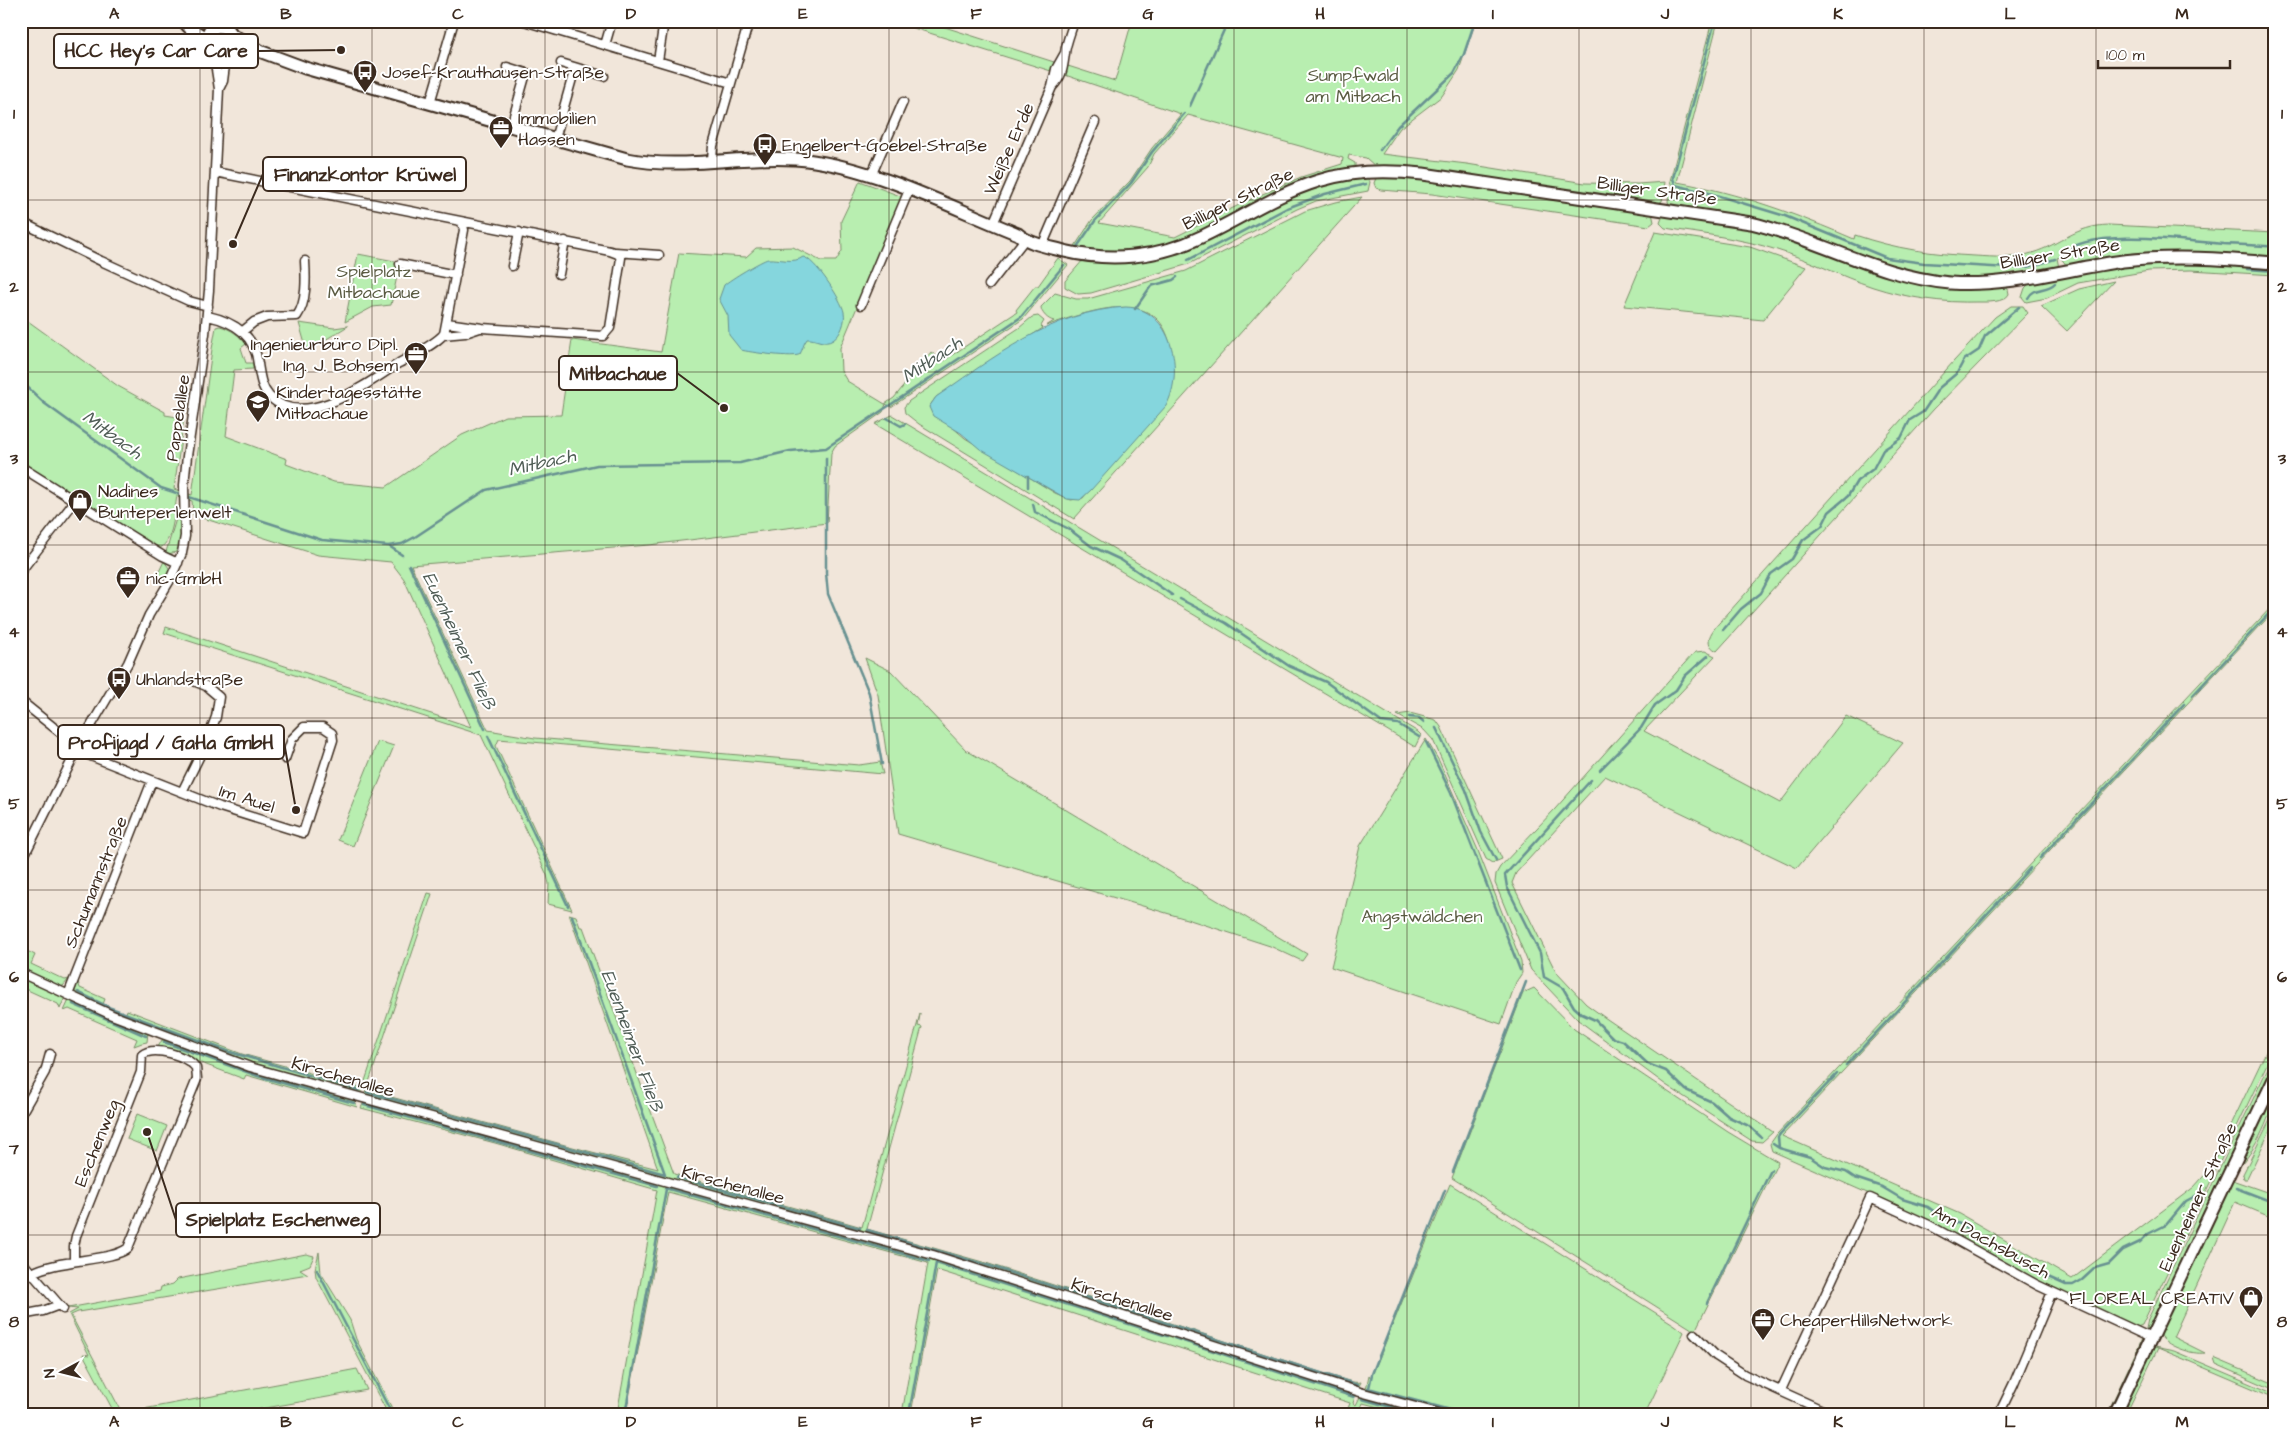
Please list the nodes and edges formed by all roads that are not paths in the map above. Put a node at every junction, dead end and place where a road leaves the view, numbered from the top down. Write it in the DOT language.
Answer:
graph roads {
  1 [pos="185,21"];
  2 [pos="454,21"];
  3 [pos="524,21"];
  4 [pos="560,21"];
  5 [pos="612,21"];
  6 [pos="664,21"];
  7 [pos="749,21"];
  8 [pos="1074,21"];
  9 [pos="222,27"];
  10 [pos="558,31"];
  11 [pos="207,40"];
  12 [pos="605,45"];
  13 [pos="228,48"];
  14 [pos="214,50"];
  15 [pos="262,52"];
  16 [pos="658,61"];
  17 [pos="561,63"];
  18 [pos="507,67"];
  19 [pos="575,68"];
  20 [pos="604,76"];
  21 [pos="732,83"];
  22 [pos="219,89"];
  23 [pos="903,102"];
  24 [pos="430,103"];
  25 [pos="1095,122"];
  26 [pos="511,126"];
  27 [pos="555,138"];
  28 [pos="712,160"];
  29 [pos="215,172"];
  30 [pos="871,176"];
  31 [pos="909,190"];
  32 [pos="21,222"];
  33 [pos="462,222"];
  34 [pos="993,224"];
  35 [pos="519,232"];
  36 [pos="1025,240"];
  37 [pos="565,241"];
  38 [pos="1043,244"];
  39 [pos="615,252"];
  40 [pos="659,255"];
  41 [pos="305,261"];
  42 [pos="2275,263"];
  43 [pos="400,264"];
  44 [pos="512,266"];
  45 [pos="559,274"];
  46 [pos="456,275"];
  47 [pos="989,285"];
  48 [pos="208,306"];
  49 [pos="861,306"];
  50 [pos="208,316"];
  51 [pos="447,323"];
  52 [pos="482,328"];
  53 [pos="243,331"];
  54 [pos="443,335"];
  55 [pos="21,467"];
  56 [pos="75,501"];
  57 [pos="178,563"];
  58 [pos="21,571"];
  59 [pos="196,682"];
  60 [pos="21,701"];
  61 [pos="78,748"];
  62 [pos="285,759"];
  63 [pos="152,781"];
  64 [pos="182,792"];
  65 [pos="21,862"];
  66 [pos="21,973"];
  67 [pos="68,995"];
  68 [pos="50,1054"];
  69 [pos="2275,1077"];
  70 [pos="21,1114"];
  71 [pos="74,1260"];
  72 [pos="21,1261"];
  73 [pos="32,1273"];
  74 [pos="2052,1292"];
  75 [pos="21,1315"];
  76 [pos="1694,1334"];
  77 [pos="2151,1338"];
  78 [pos="1780,1390"];
  79 [pos="1442,1414"];
  80 [pos="1831,1414"];
  81 [pos="1999,1414"];
  82 [pos="2115,1414"];
  1 -- 9 [label="street, Billiger Straße"];
  1 -- 11 [label="street, Billiger Straße"];
  2 -- 24 [label="street"];
  3 -- 10 [label="street"];
  4 -- 10 [label="street"];
  5 -- 12 [label="street"];
  6 -- 16 [label="street"];
  7 -- 21 [label="street"];
  8 -- 34 [label="street, Weiße Erde"];
  9 -- 11 [label="street"];
  9 -- 13 [label="street"];
  9 -- 15 [label="street, Billiger Straße"];
  10 -- 12 [label="street"];
  11 -- 14 [label="street"];
  12 -- 16 [label="street"];
  13 -- 14 [label="street"];
  13 -- 15 [label="street, Billiger Straße"];
  13 -- 22 [label="street, Pappelallee"];
  14 -- 22 [label="street, Pappelallee"];
  15 -- 24 [label="street, Billiger Straße"];
  16 -- 21 [label="street"];
  17 -- 19 [label="street"];
  18 -- 26 [label="street"];
  19 -- 20 [label="street"];
  19 -- 27 [label="street"];
  21 -- 28 [label="street"];
  22 -- 29 [label="street, Pappelallee"];
  23 -- 30 [label="street"];
  24 -- 26 [label="street, Billiger Straße"];
  25 -- 38 [label="street"];
  26 -- 27 [label="street, Billiger Straße"];
  27 -- 28 [label="street, Billiger Straße"];
  28 -- 30 [label="street, Billiger Straße"];
  29 -- 33 [label="street"];
  29 -- 48 [label="street, Pappelallee"];
  30 -- 31 [label="street, Billiger Straße"];
  31 -- 34 [label="street, Billiger Straße"];
  31 -- 49 [label="street"];
  32 -- 48 [label="street"];
  33 -- 35 [label="street"];
  33 -- 46 [label="street"];
  34 -- 36 [label="street, Billiger Straße"];
  35 -- 37 [label="street"];
  35 -- 44 [label="street"];
  36 -- 38 [label="street, Billiger Straße"];
  36 -- 47 [label="street"];
  37 -- 39 [label="street"];
  37 -- 45 [label="street"];
  38 -- 42 [label="street, Billiger Straße"];
  39 -- 40 [label="street"];
  39 -- 52 [label="street"];
  41 -- 53 [label="street"];
  43 -- 46 [label="street"];
  46 -- 51 [label="street"];
  48 -- 50 [label="street, Pappelallee"];
  50 -- 53 [label="street"];
  50 -- 57 [label="street, Pappelallee"];
  51 -- 52 [label="street"];
  51 -- 54 [label="street"];
  52 -- 54 [label="street"];
  53 -- 54 [label="street"];
  55 -- 56 [label="street"];
  56 -- 57 [label="street"];
  56 -- 58 [label="street"];
  57 -- 61 [label="street, Pappelallee"];
  59 -- 64 [label="street"];
  60 -- 61 [label="street, Im Auel"];
  61 -- 63 [label="street, Im Auel"];
  61 -- 65 [label="street, Pappelallee"];
  62 -- 64 [label="street, Im Auel"];
  63 -- 64 [label="street, Im Auel"];
  63 -- 67 [label="street, Schumannstraße"];
  66 -- 67 [label="street, Kirschenallee"];
  67 -- 79 [label="street, Kirschenallee"];
  68 -- 70 [label="street"];
  69 -- 77 [label="street, Euenheimer Straße"];
  71 -- 71 [label="street, Eschenweg"];
  71 -- 73 [label="street"];
  72 -- 73 [label="street"];
  73 -- 75 [label="street"];
  74 -- 77 [label="street, Am Dachsbusch"];
  74 -- 78 [label="street, Am Dachsbusch"];
  74 -- 81 [label="street"];
  76 -- 78 [label="street"];
  77 -- 82 [label="street, Euenheimer Straße"];
  78 -- 80 [label="street"];
}
